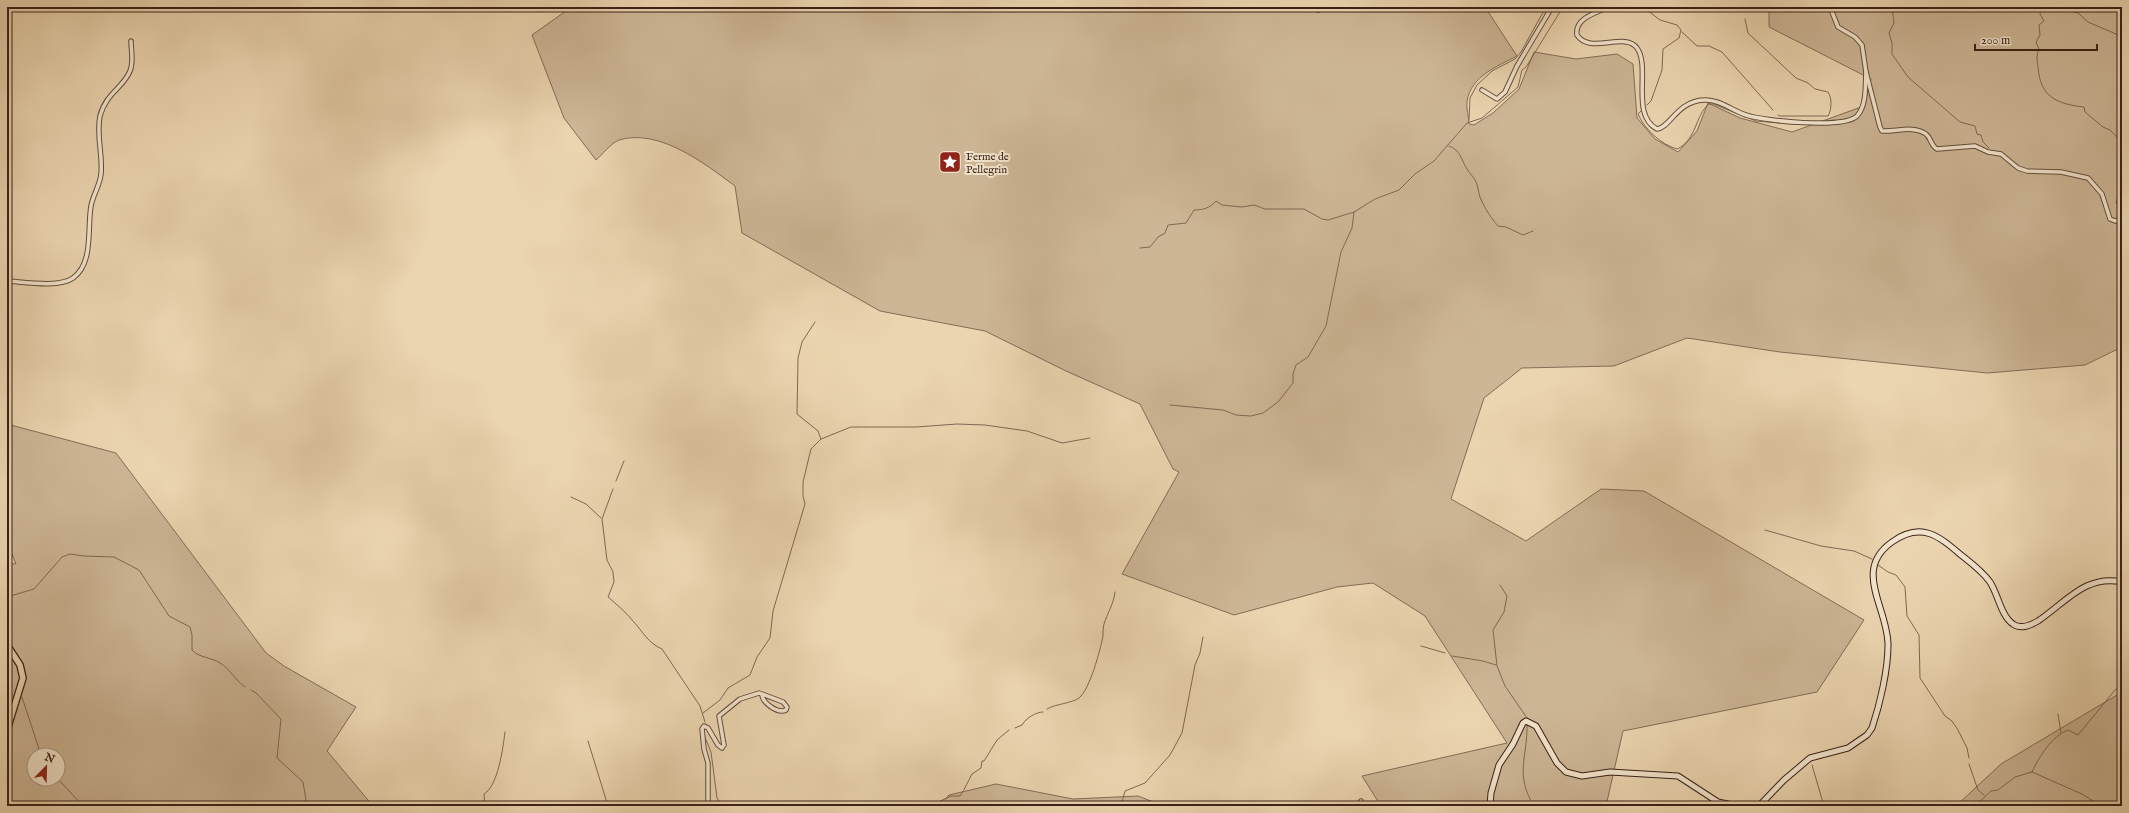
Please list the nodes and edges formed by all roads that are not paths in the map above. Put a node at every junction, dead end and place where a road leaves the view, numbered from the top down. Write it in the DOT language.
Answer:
graph roads {
  1 [pos="1310,7"];
  2 [pos="1325,7"];
  3 [pos="1552,7"];
  4 [pos="1609,7"];
  5 [pos="1830,7"];
  6 [pos="131,41"];
  7 [pos="1866,72"];
  8 [pos="1482,90"];
  9 [pos="2122,219"];
  10 [pos="7,281"];
  11 [pos="2122,582"];
  12 [pos="7,645"];
  13 [pos="762,694"];
  14 [pos="7,730"];
  15 [pos="1361,801"];
  16 [pos="708,806"];
  17 [pos="1361,806"];
  18 [pos="1490,806"];
  19 [pos="1737,806"];
  20 [pos="1759,806"];
  1 -- 2 [label="street"];
  3 -- 8 [label="street"];
  4 -- 7 [label="street"];
  5 -- 7 [label="street"];
  6 -- 10 [label="street"];
  7 -- 9 [label="street"];
  11 -- 20 [label="street"];
  12 -- 14 [label="main road"];
  13 -- 13 [label="street"];
  13 -- 16 [label="street"];
  15 -- 17 [label="street"];
  18 -- 19 [label="street"];
}
